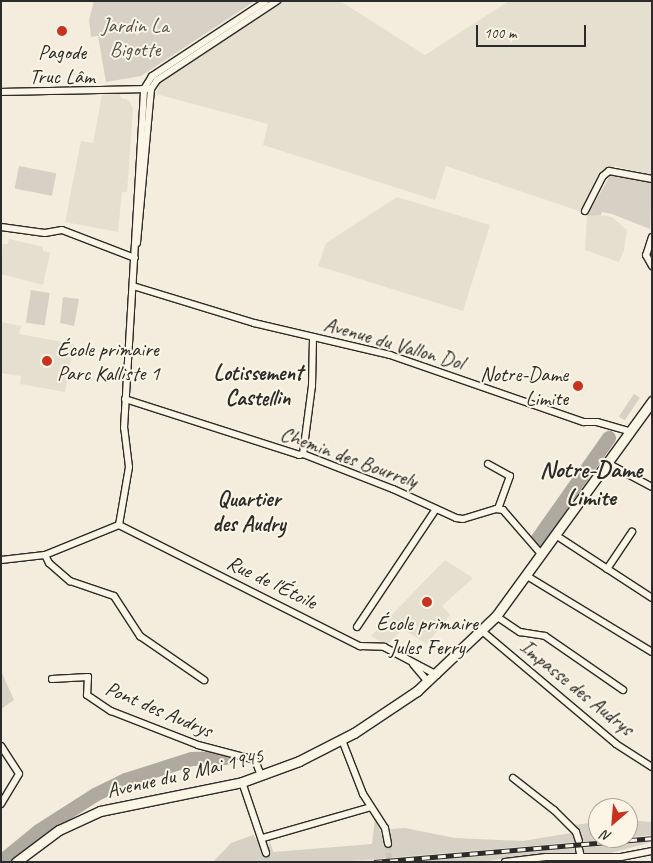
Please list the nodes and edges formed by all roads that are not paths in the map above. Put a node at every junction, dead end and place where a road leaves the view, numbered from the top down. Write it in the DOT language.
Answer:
graph roads {
  1 [pos="266,1"];
  2 [pos="276,1"];
  3 [pos="148,89"];
  4 [pos="1,92"];
  5 [pos="652,178"];
  6 [pos="585,212"];
  7 [pos="1,227"];
  8 [pos="652,236"];
  9 [pos="135,258"];
  10 [pos="652,266"];
  11 [pos="133,286"];
  12 [pos="313,337"];
  13 [pos="125,399"];
  14 [pos="652,401"];
  15 [pos="628,431"];
  16 [pos="303,454"];
  17 [pos="488,464"];
  18 [pos="609,464"];
  19 [pos="652,487"];
  20 [pos="436,509"];
  21 [pos="498,509"];
  22 [pos="119,525"];
  23 [pos="632,532"];
  24 [pos="557,536"];
  25 [pos="45,555"];
  26 [pos="542,555"];
  27 [pos="1,560"];
  28 [pos="608,569"];
  29 [pos="526,576"];
  30 [pos="652,598"];
  31 [pos="496,616"];
  32 [pos="357,627"];
  33 [pos="482,631"];
  34 [pos="652,652"];
  35 [pos="411,661"];
  36 [pos="437,675"];
  37 [pos="52,679"];
  38 [pos="204,680"];
  39 [pos="428,682"];
  40 [pos="623,690"];
  41 [pos="342,740"];
  42 [pos="1,746"];
  43 [pos="652,767"];
  44 [pos="261,776"];
  45 [pos="513,778"];
  46 [pos="242,782"];
  47 [pos="1,804"];
  48 [pos="371,807"];
  49 [pos="263,838"];
  50 [pos="579,841"];
  51 [pos="388,844"];
  52 [pos="579,849"];
  53 [pos="652,851"];
  54 [pos="266,853"];
  55 [pos="579,858"];
  56 [pos="512,861"];
  57 [pos="16,862"];
  58 [pos="505,862"];
  1 -- 3 [label="street"];
  2 -- 3 [label="street"];
  3 -- 4 [label="street"];
  3 -- 9 [label="street"];
  5 -- 6 [label="street"];
  7 -- 9 [label="street"];
  8 -- 10 [label="street"];
  9 -- 11 [label="street"];
  11 -- 12 [label="street, Avenue du Vallon Dol"];
  11 -- 13 [label="street"];
  12 -- 15 [label="street, Avenue du Vallon Dol"];
  12 -- 16 [label="street"];
  13 -- 16 [label="street, Chemin des Bourrely"];
  13 -- 22 [label="street"];
  14 -- 15 [label="main road, Avenue du 8 Mai 1945"];
  15 -- 18 [label="main road, Avenue du 8 Mai 1945"];
  16 -- 20 [label="street, Chemin des Bourrely"];
  17 -- 21 [label="street"];
  18 -- 19 [label="street"];
  18 -- 24 [label="main road, Avenue du 8 Mai 1945"];
  20 -- 21 [label="street, Chemin des Bourrely"];
  20 -- 32 [label="street"];
  21 -- 26 [label="street"];
  22 -- 25 [label="street"];
  22 -- 35 [label="street, Rue de l'Étoile"];
  23 -- 28 [label="street"];
  24 -- 26 [label="main road, Avenue du 8 Mai 1945"];
  24 -- 28 [label="street"];
  25 -- 27 [label="street"];
  25 -- 38 [label="street"];
  26 -- 29 [label="main road, Avenue du 8 Mai 1945"];
  28 -- 30 [label="street"];
  29 -- 31 [label="main road, Avenue du 8 Mai 1945"];
  29 -- 34 [label="street"];
  31 -- 33 [label="main road, Avenue du 8 Mai 1945"];
  31 -- 40 [label="street"];
  33 -- 36 [label="main road, Avenue du 8 Mai 1945"];
  33 -- 43 [label="street, Impasse des Audrys"];
  35 -- 36 [label="street, Rue de l'Étoile"];
  35 -- 39 [label="street, Rue de l'Étoile"];
  36 -- 39 [label="main road, Avenue du 8 Mai 1945"];
  37 -- 44 [label="street, Pont des Audrys"];
  39 -- 41 [label="main road, Avenue du 8 Mai 1945"];
  41 -- 44 [label="main road, Avenue du 8 Mai 1945"];
  41 -- 48 [label="street"];
  42 -- 47 [label="street"];
  44 -- 46 [label="main road, Avenue du 8 Mai 1945"];
  45 -- 50 [label="street"];
  46 -- 49 [label="street"];
  46 -- 57 [label="main road, Avenue du 8 Mai 1945"];
  48 -- 49 [label="street"];
  48 -- 51 [label="street"];
  49 -- 54 [label="street"];
  52 -- 55 [label="street"];
  53 -- 55 [label="street"];
  55 -- 56 [label="street"];
  56 -- 58 [label="street"];
}
